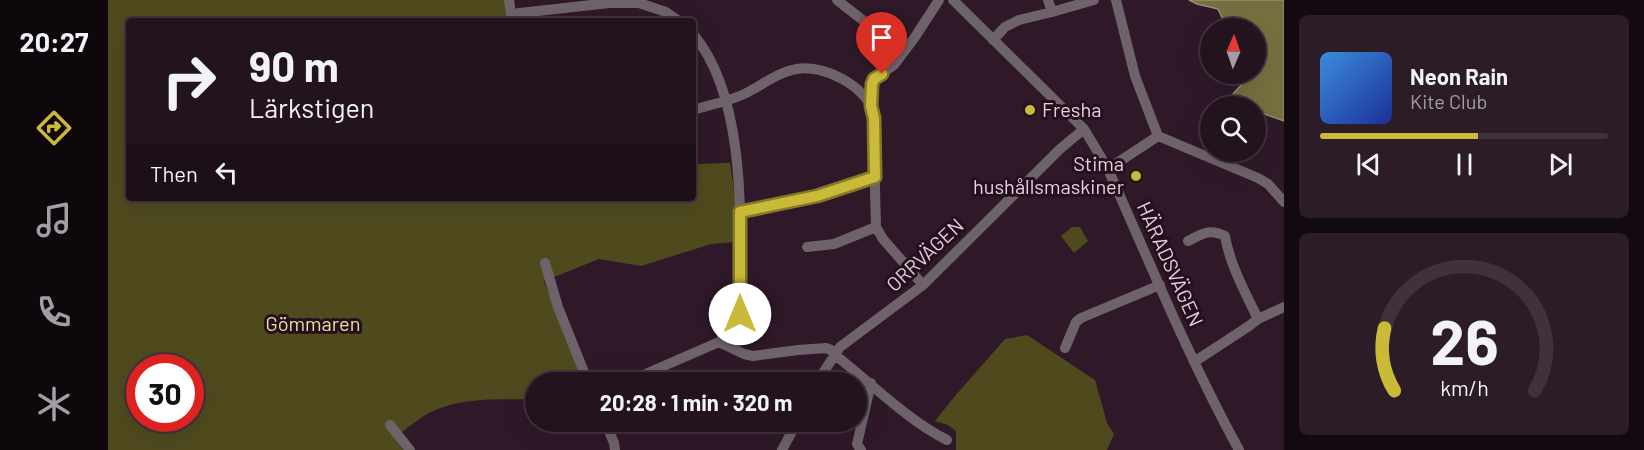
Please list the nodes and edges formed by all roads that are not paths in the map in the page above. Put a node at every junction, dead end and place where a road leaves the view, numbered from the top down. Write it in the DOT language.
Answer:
graph roads {
  1 [pos="509,0"];
  2 [pos="837,0"];
  3 [pos="939,0"];
  4 [pos="953,0"];
  5 [pos="1048,0"];
  6 [pos="1094,0"];
  7 [pos="1116,0"];
  8 [pos="1052,12"];
  9 [pos="511,17"];
  10 [pos="675,18"];
  11 [pos="696,38"];
  12 [pos="993,40"];
  13 [pos="905,50"];
  14 [pos="726,101"];
  15 [pos="871,106"];
  16 [pos="696,109"];
  17 [pos="1084,129"];
  18 [pos="1158,136"];
  19 [pos="1108,169"];
  20 [pos="875,177"];
  21 [pos="1284,202"];
  22 [pos="740,212"];
  23 [pos="876,227"];
  24 [pos="1188,241"];
  25 [pos="807,247"];
  26 [pos="545,263"];
  27 [pos="923,285"];
  28 [pos="1160,285"];
  29 [pos="1284,307"];
  30 [pos="1258,319"];
  31 [pos="719,342"];
  32 [pos="1065,348"];
  33 [pos="836,355"];
  34 [pos="1194,362"];
  35 [pos="584,372"];
  36 [pos="650,372"];
  37 [pos="824,372"];
  38 [pos="871,383"];
  39 [pos="390,425"];
  40 [pos="609,432"];
  41 [pos="792,432"];
  42 [pos="947,440"];
  43 [pos="410,450"];
  44 [pos="615,450"];
  45 [pos="782,450"];
  46 [pos="861,450"];
  47 [pos="1239,450"];
  1 -- 9 [label="street"];
  2 -- 13 [label="street"];
  3 -- 13 [label="street"];
  4 -- 12 [label="street, HÄRADSVÄGEN"];
  5 -- 8 [label="street"];
  6 -- 8 [label="street"];
  7 -- 18 [label="street"];
  8 -- 12 [label="street"];
  9 -- 10 [label="street"];
  11 -- 14 [label="street"];
  12 -- 17 [label="street, HÄRADSVÄGEN"];
  13 -- 15 [label="street"];
  14 -- 15 [label="street"];
  14 -- 16 [label="street"];
  14 -- 22 [label="street"];
  15 -- 20 [label="street"];
  17 -- 19 [label="street, HÄRADSVÄGEN"];
  17 -- 27 [label="street, ORRVÄGEN"];
  18 -- 19 [label="street"];
  18 -- 21 [label="street"];
  19 -- 28 [label="street, HÄRADSVÄGEN"];
  20 -- 22 [label="street"];
  20 -- 23 [label="street"];
  22 -- 31 [label="street"];
  23 -- 25 [label="street"];
  23 -- 27 [label="street"];
  24 -- 30 [label="street"];
  26 -- 35 [label="street"];
  27 -- 33 [label="street, ORRVÄGEN"];
  28 -- 32 [label="street"];
  28 -- 34 [label="street, HÄRADSVÄGEN"];
  29 -- 30 [label="street"];
  30 -- 34 [label="street"];
  31 -- 33 [label="street"];
  31 -- 36 [label="street"];
  33 -- 37 [label="street, ORRVÄGEN"];
  33 -- 38 [label="street"];
  34 -- 47 [label="street, HÄRADSVÄGEN"];
  38 -- 42 [label="street"];
  38 -- 46 [label="street"];
  39 -- 43 [label="street"];
  40 -- 44 [label="street"];
  41 -- 45 [label="street"];
}
